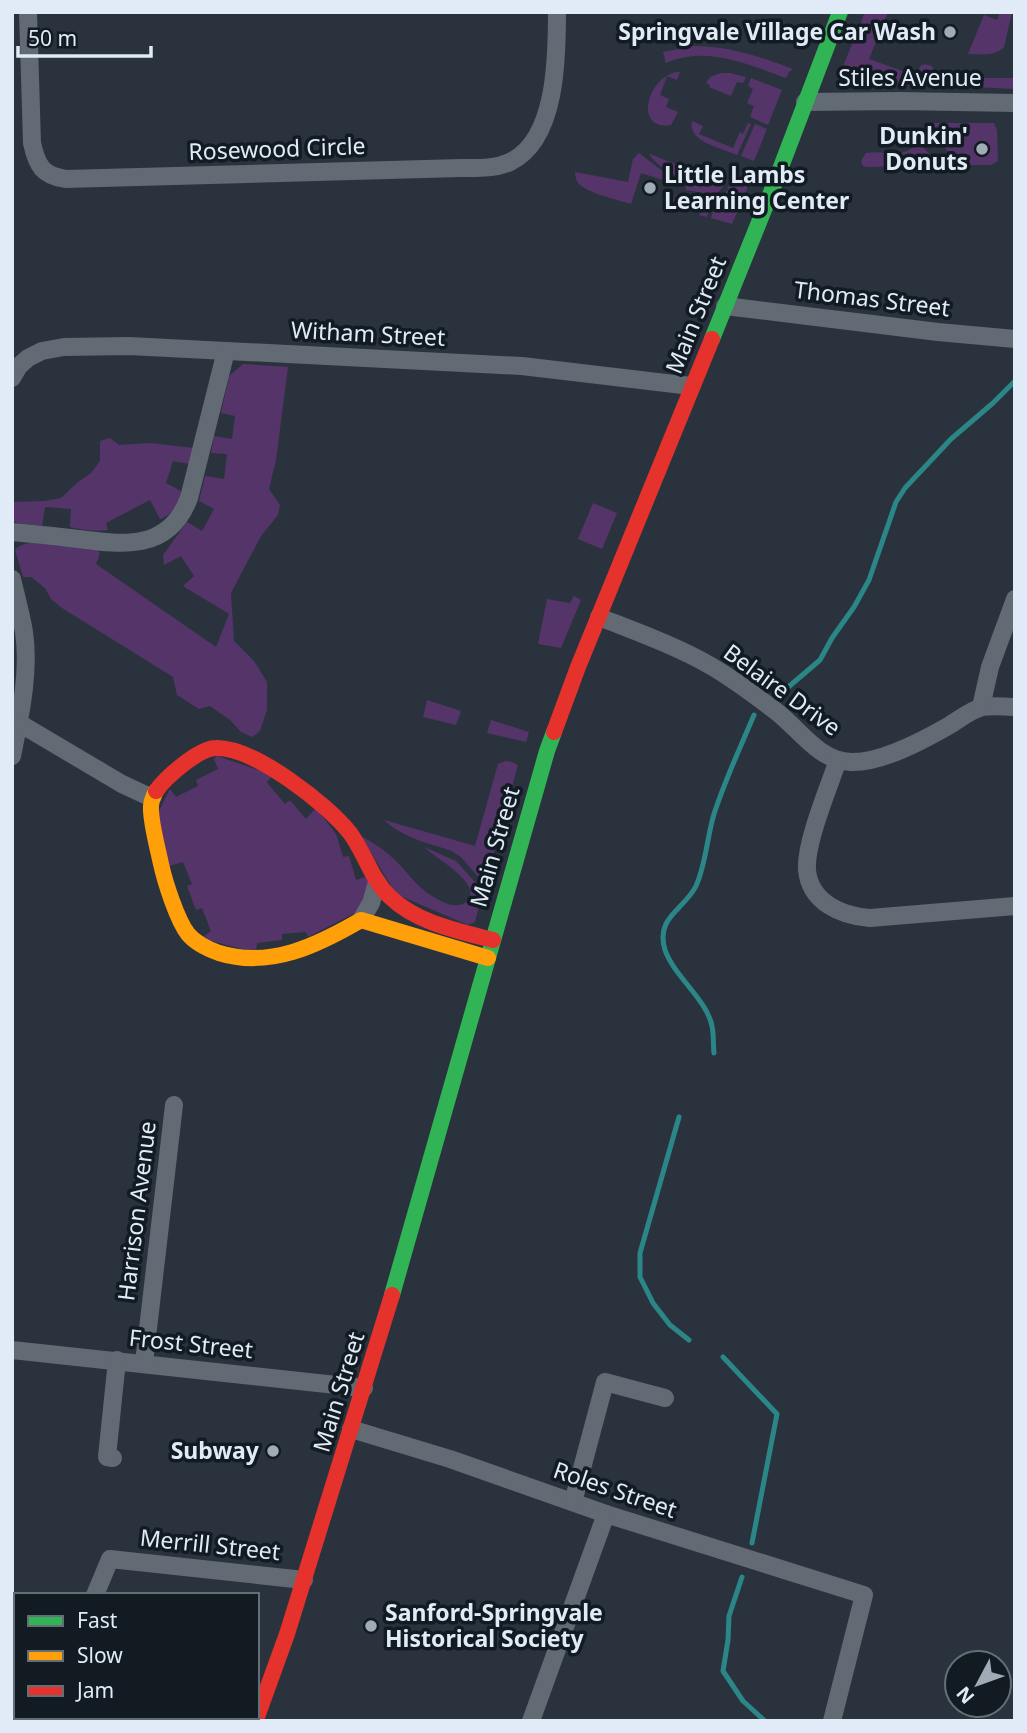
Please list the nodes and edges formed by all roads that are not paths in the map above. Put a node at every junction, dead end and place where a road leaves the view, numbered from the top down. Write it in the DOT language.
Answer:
graph roads {
  1 [pos="29,12"];
  2 [pos="557,12"];
  3 [pos="840,12"];
  4 [pos="805,102"];
  5 [pos="1015,103"];
  6 [pos="724,306"];
  7 [pos="1015,339"];
  8 [pos="226,351"];
  9 [pos="12,378"];
  10 [pos="691,386"];
  11 [pos="12,532"];
  12 [pos="12,579"];
  13 [pos="1015,599"];
  14 [pos="599,617"];
  15 [pos="981,707"];
  16 [pos="1015,707"];
  17 [pos="19,723"];
  18 [pos="12,756"];
  19 [pos="838,760"];
  20 [pos="152,798"];
  21 [pos="377,882"];
  22 [pos="1015,906"];
  23 [pos="361,920"];
  24 [pos="493,940"];
  25 [pos="488,958"];
  26 [pos="174,1105"];
  27 [pos="12,1350"];
  28 [pos="117,1360"];
  29 [pos="144,1363"];
  30 [pos="364,1388"];
  31 [pos="665,1398"];
  32 [pos="351,1429"];
  33 [pos="113,1458"];
  34 [pos="573,1502"];
  35 [pos="606,1514"];
  36 [pos="304,1580"];
  37 [pos="96,1593"];
  38 [pos="259,1712"];
  39 [pos="531,1721"];
  40 [pos="832,1721"];
  1 -- 2 [label="street, Rosewood Circle"];
  3 -- 4 [label="main road, Main Street"];
  4 -- 5 [label="street, Stiles Avenue"];
  4 -- 6 [label="main road, Main Street"];
  6 -- 7 [label="street, Thomas Street"];
  6 -- 10 [label="main road, Main Street"];
  8 -- 9 [label="street, Witham Street"];
  8 -- 10 [label="street, Witham Street"];
  8 -- 11 [label="street"];
  10 -- 14 [label="main road, Main Street"];
  12 -- 17 [label="street"];
  13 -- 15 [label="street"];
  14 -- 19 [label="street, Belaire Drive"];
  14 -- 24 [label="main road, Main Street"];
  15 -- 16 [label="street"];
  15 -- 19 [label="street, Belaire Drive"];
  17 -- 18 [label="street"];
  17 -- 20 [label="street"];
  19 -- 22 [label="street"];
  20 -- 21 [label="main road"];
  20 -- 23 [label="main road"];
  21 -- 23 [label="street"];
  21 -- 24 [label="main road"];
  23 -- 25 [label="main road"];
  24 -- 25 [label="main road, Main Street"];
  25 -- 30 [label="main road, Main Street"];
  26 -- 29 [label="street, Harrison Avenue"];
  27 -- 28 [label="street, Frost Street"];
  28 -- 29 [label="street, Frost Street"];
  28 -- 33 [label="street"];
  29 -- 30 [label="street, Frost Street"];
  30 -- 32 [label="main road, Main Street"];
  31 -- 34 [label="street"];
  32 -- 34 [label="street, Roles Street"];
  32 -- 36 [label="main road, Main Street"];
  34 -- 35 [label="street, Roles Street"];
  35 -- 39 [label="street"];
  35 -- 40 [label="street, Roles Street"];
  36 -- 37 [label="street, Merrill Street"];
  36 -- 38 [label="main road, Main Street"];
}
